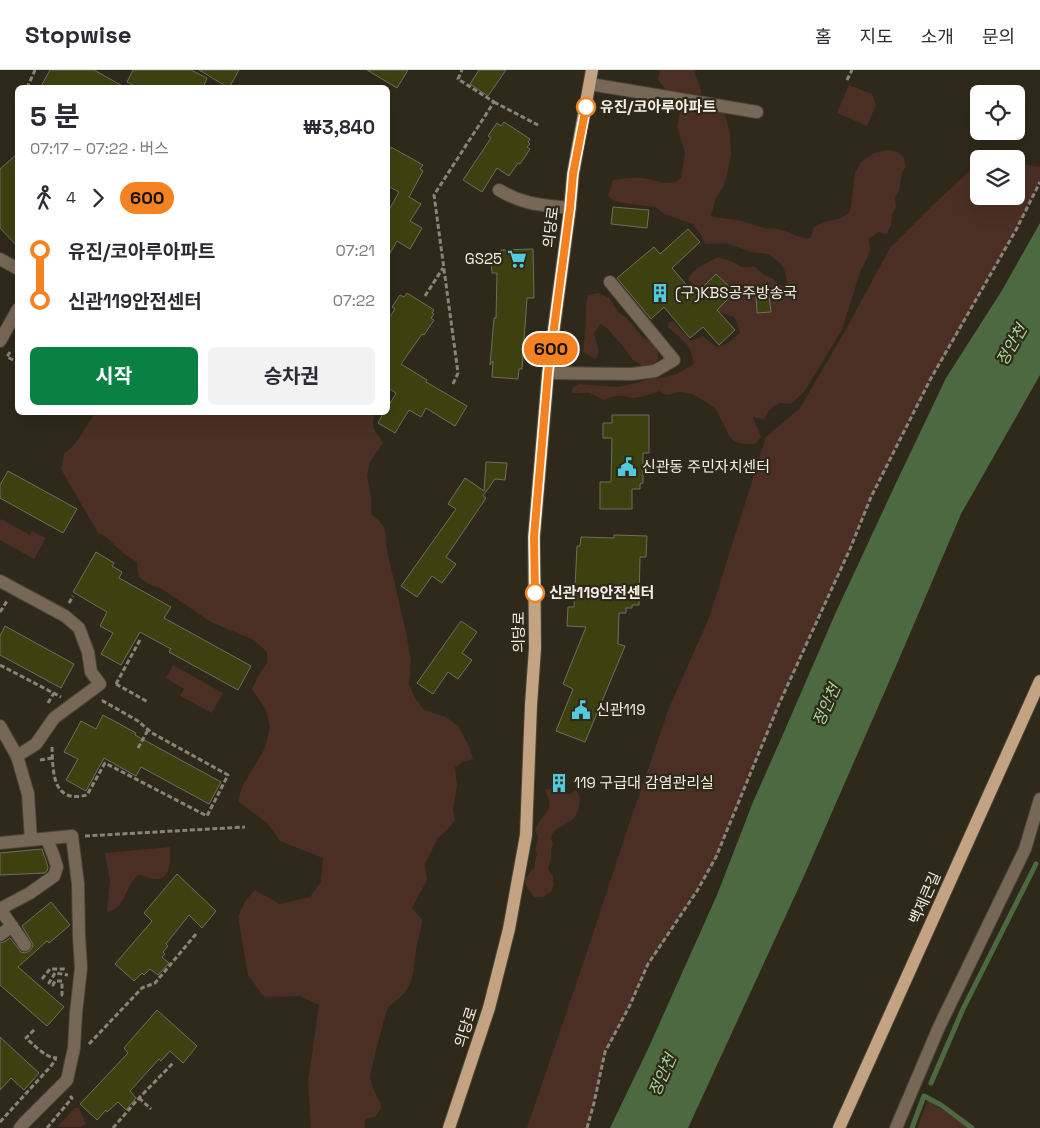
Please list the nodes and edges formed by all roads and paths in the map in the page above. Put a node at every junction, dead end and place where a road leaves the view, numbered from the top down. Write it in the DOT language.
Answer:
graph roads {
  1 [pos="35,70"];
  2 [pos="462,70"];
  3 [pos="592,70"];
  4 [pos="852,70"];
  5 [pos="847,80"];
  6 [pos="590,84"];
  7 [pos="28,85"];
  8 [pos="494,102"];
  9 [pos="758,112"];
  10 [pos="538,125"];
  11 [pos="1040,182"];
  12 [pos="499,190"];
  13 [pos="570,208"];
  14 [pos="0,259"];
  15 [pos="15,267"];
  16 [pos="444,268"];
  17 [pos="610,282"];
  18 [pos="426,296"];
  19 [pos="15,314"];
  20 [pos="0,341"];
  21 [pos="11,351"];
  22 [pos="15,361"];
  23 [pos="548,373"];
  24 [pos="453,384"];
  25 [pos="0,581"];
  26 [pos="8,598"];
  27 [pos="0,612"];
  28 [pos="141,638"];
  29 [pos="0,665"];
  30 [pos="1040,681"];
  31 [pos="116,684"];
  32 [pos="113,691"];
  33 [pos="66,692"];
  34 [pos="54,693"];
  35 [pos="148,702"];
  36 [pos="48,703"];
  37 [pos="94,704"];
  38 [pos="0,726"];
  39 [pos="148,730"];
  40 [pos="52,746"];
  41 [pos="138,748"];
  42 [pos="17,756"];
  43 [pos="52,758"];
  44 [pos="40,760"];
  45 [pos="1040,799"];
  46 [pos="245,827"];
  47 [pos="72,836"];
  48 [pos="47,839"];
  49 [pos="32,840"];
  50 [pos="0,843"];
  51 [pos="0,909"];
  52 [pos="12,926"];
  53 [pos="196,934"];
  54 [pos="0,935"];
  55 [pos="25,945"];
  56 [pos="42,979"];
  57 [pos="71,996"];
  58 [pos="34,1030"];
  59 [pos="84,1049"];
  60 [pos="60,1056"];
  61 [pos="56,1059"];
  62 [pos="174,1062"];
  63 [pos="139,1098"];
  64 [pos="151,1109"];
  65 [pos="0,1122"];
  66 [pos="20,1128"];
  67 [pos="113,1128"];
  68 [pos="449,1128"];
  69 [pos="587,1128"];
  70 [pos="840,1128"];
  71 [pos="896,1128"];
  1 -- 7 [label="path"];
  2 -- 8 [label="path"];
  3 -- 6 [label="main road, 의당로"];
  4 -- 5 [label="path"];
  6 -- 9 [label="street"];
  6 -- 13 [label="main road, 의당로"];
  8 -- 10 [label="path"];
  8 -- 16 [label="path"];
  11 -- 69 [label="path"];
  12 -- 13 [label="street"];
  13 -- 23 [label="main road, 의당로"];
  14 -- 15 [label="street"];
  16 -- 18 [label="path"];
  16 -- 24 [label="path"];
  17 -- 23 [label="street"];
  19 -- 20 [label="street"];
  21 -- 22 [label="path"];
  23 -- 68 [label="main road, 의당로"];
  25 -- 42 [label="street"];
  26 -- 27 [label="path"];
  28 -- 31 [label="path"];
  29 -- 34 [label="path"];
  30 -- 70 [label="main road, 백제큰길"];
  31 -- 32 [label="path"];
  31 -- 35 [label="path"];
  33 -- 34 [label="path"];
  34 -- 36 [label="path"];
  37 -- 39 [label="path"];
  38 -- 42 [label="street"];
  39 -- 41 [label="path"];
  39 -- 43 [label="path"];
  40 -- 43 [label="path"];
  42 -- 49 [label="street"];
  43 -- 44 [label="path"];
  45 -- 71 [label="street"];
  46 -- 47 [label="path"];
  47 -- 48 [label="street"];
  47 -- 66 [label="street"];
  48 -- 49 [label="street"];
  48 -- 51 [label="street"];
  49 -- 50 [label="street"];
  51 -- 52 [label="street"];
  52 -- 54 [label="street"];
  52 -- 55 [label="street"];
  53 -- 59 [label="path"];
  56 -- 57 [label="path"];
  58 -- 61 [label="path"];
  60 -- 61 [label="path"];
  61 -- 65 [label="path"];
  62 -- 63 [label="path"];
  63 -- 64 [label="path"];
  63 -- 67 [label="path"];
}
